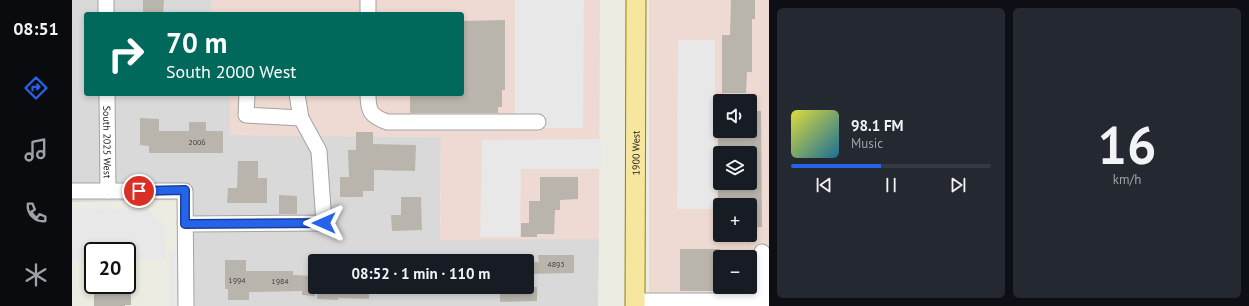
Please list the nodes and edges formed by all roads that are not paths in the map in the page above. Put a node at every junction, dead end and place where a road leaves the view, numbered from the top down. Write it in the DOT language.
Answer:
graph roads {
  1 [pos="106,0"];
  2 [pos="368,0"];
  3 [pos="636,0"];
  4 [pos="106,12"];
  5 [pos="368,12"];
  6 [pos="107,96"];
  7 [pos="247,96"];
  8 [pos="297,96"];
  9 [pos="368,96"];
  10 [pos="301,118"];
  11 [pos="538,122"];
  12 [pos="72,191"];
  13 [pos="108,191"];
  14 [pos="185,224"];
  15 [pos="762,252"];
  16 [pos="635,304"];
  17 [pos="186,306"];
  1 -- 4 [label="street"];
  2 -- 5 [label="street"];
  3 -- 16 [label="main road, 1900 West"];
  6 -- 13 [label="street, South 2025 West"];
  7 -- 10 [label="street"];
  8 -- 10 [label="street"];
  9 -- 11 [label="street"];
  10 -- 14 [label="street"];
  12 -- 13 [label="street"];
  13 -- 14 [label="street"];
  14 -- 17 [label="street"];
  15 -- 16 [label="street"];
}
